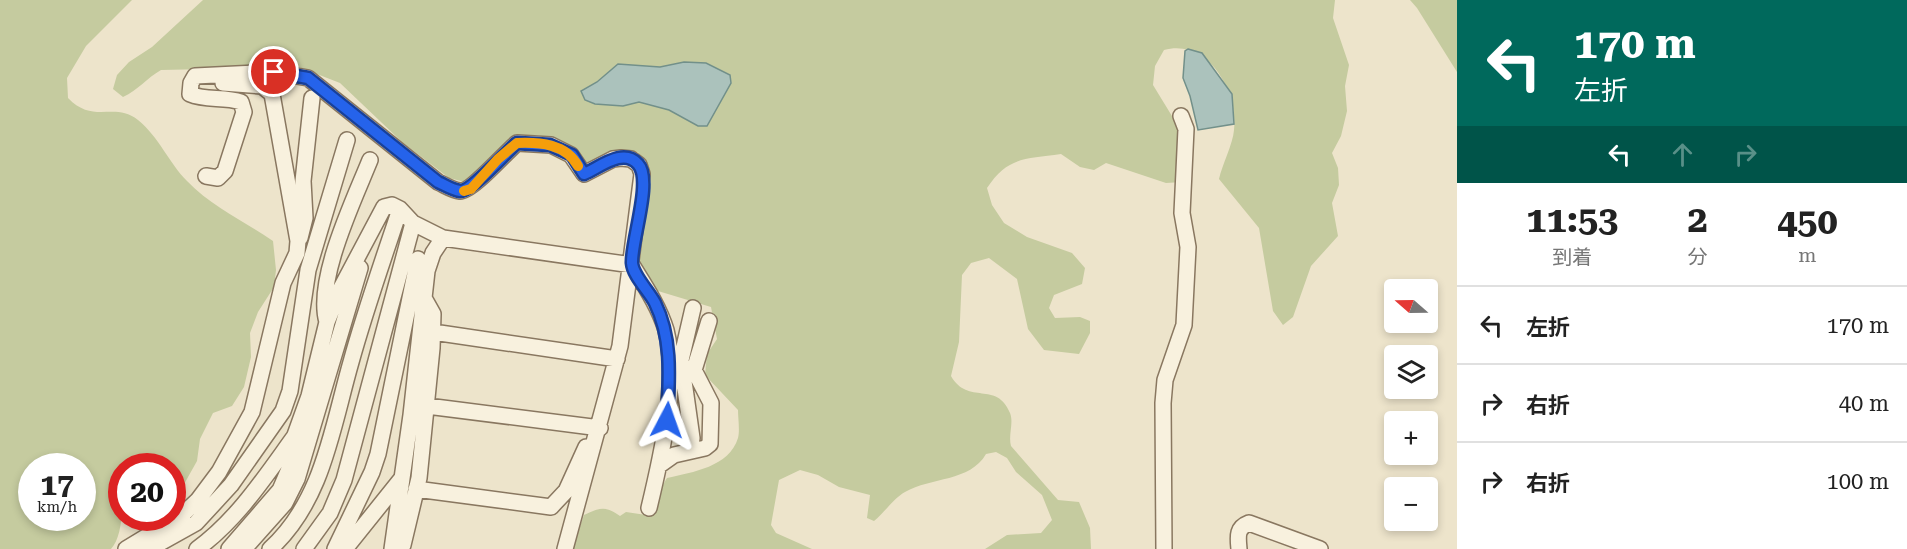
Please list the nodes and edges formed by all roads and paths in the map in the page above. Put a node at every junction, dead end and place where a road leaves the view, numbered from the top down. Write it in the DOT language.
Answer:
graph roads {
  1 [pos="212,76"];
  2 [pos="312,98"];
  3 [pos="1181,116"];
  4 [pos="347,140"];
  5 [pos="370,160"];
  6 [pos="206,176"];
  7 [pos="400,209"];
  8 [pos="413,223"];
  9 [pos="443,238"];
  10 [pos="298,241"];
  11 [pos="357,259"];
  12 [pos="418,259"];
  13 [pos="632,265"];
  14 [pos="424,298"];
  15 [pos="693,308"];
  16 [pos="709,321"];
  17 [pos="327,322"];
  18 [pos="433,332"];
  19 [pos="617,358"];
  20 [pos="427,406"];
  21 [pos="600,428"];
  22 [pos="295,435"];
  23 [pos="690,451"];
  24 [pos="660,465"];
  25 [pos="402,478"];
  26 [pos="416,489"];
  27 [pos="649,508"];
  28 [pos="1271,532"];
  29 [pos="126,549"];
  30 [pos="132,549"];
  31 [pos="197,549"];
  32 [pos="229,549"];
  33 [pos="244,549"];
  34 [pos="270,549"];
  35 [pos="304,549"];
  36 [pos="335,549"];
  37 [pos="345,549"];
  38 [pos="392,549"];
  39 [pos="398,549"];
  40 [pos="565,549"];
  41 [pos="1164,549"];
  42 [pos="1239,549"];
  43 [pos="1272,549"];
  44 [pos="1320,549"];
  1 -- 6 [label="street"];
  1 -- 10 [label="street"];
  1 -- 13 [label="street"];
  2 -- 10 [label="street"];
  3 -- 41 [label="street"];
  4 -- 30 [label="street"];
  5 -- 17 [label="street"];
  7 -- 8 [label="street"];
  7 -- 11 [label="street"];
  7 -- 34 [label="street"];
  8 -- 9 [label="street"];
  8 -- 35 [label="street"];
  9 -- 13 [label="street"];
  9 -- 14 [label="street"];
  10 -- 29 [label="street"];
  11 -- 17 [label="street"];
  11 -- 33 [label="street"];
  12 -- 36 [label="street"];
  13 -- 19 [label="street"];
  13 -- 24 [label="street"];
  14 -- 18 [label="street"];
  14 -- 25 [label="street"];
  15 -- 23 [label="street"];
  16 -- 23 [label="street"];
  17 -- 22 [label="street"];
  18 -- 19 [label="street"];
  18 -- 20 [label="street"];
  19 -- 21 [label="street"];
  20 -- 21 [label="street"];
  20 -- 26 [label="street"];
  21 -- 26 [label="street"];
  21 -- 40 [label="street"];
  22 -- 31 [label="street"];
  22 -- 32 [label="street"];
  23 -- 24 [label="street"];
  24 -- 27 [label="street"];
  25 -- 37 [label="street"];
  25 -- 38 [label="street"];
  26 -- 39 [label="street"];
  28 -- 42 [label="street"];
  28 -- 43 [label="street"];
  28 -- 44 [label="street"];
}
